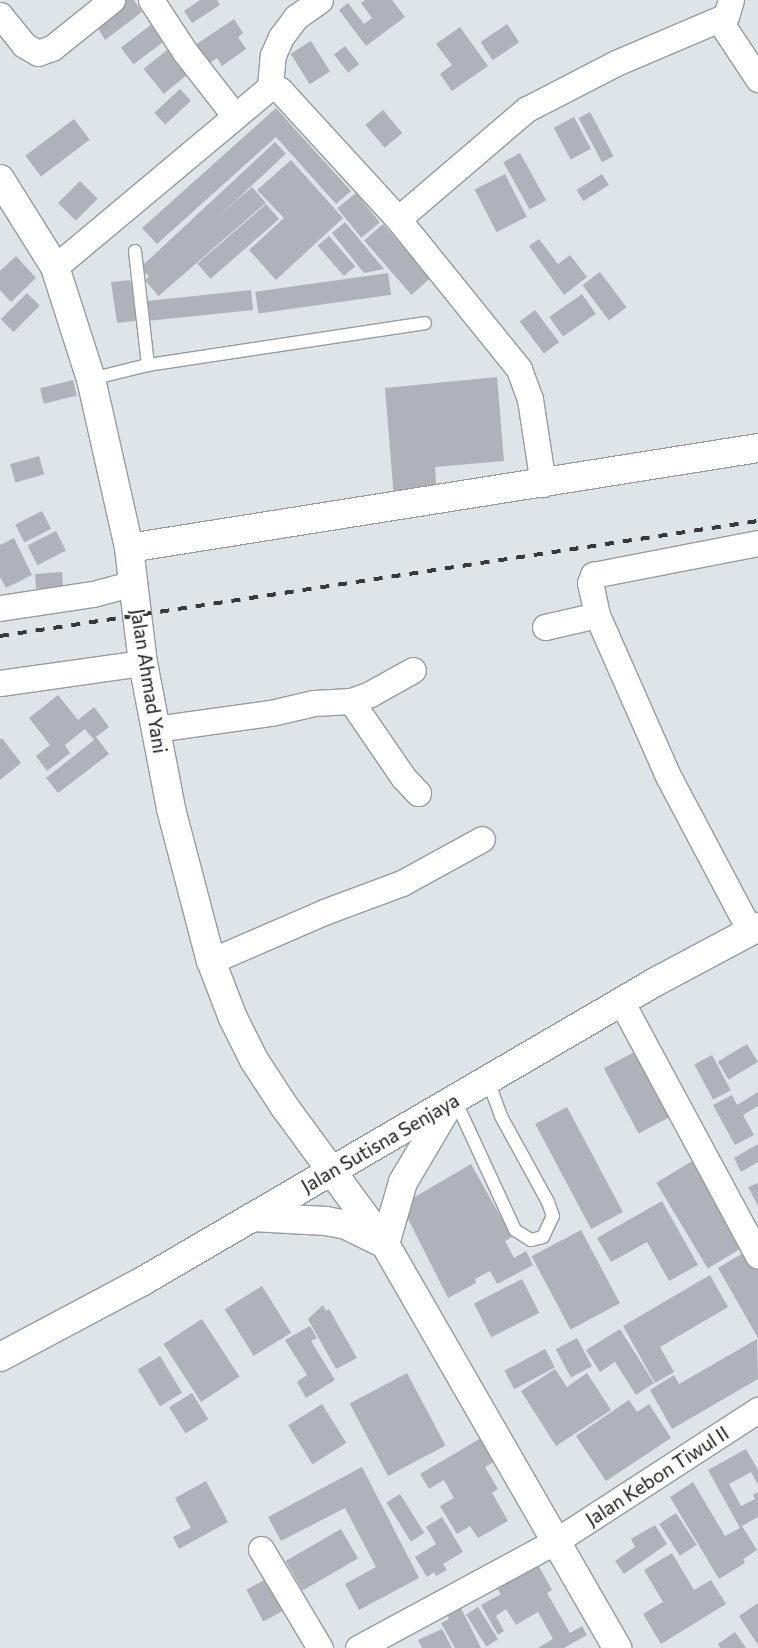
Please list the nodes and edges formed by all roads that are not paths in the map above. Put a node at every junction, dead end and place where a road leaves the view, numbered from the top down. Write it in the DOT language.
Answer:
graph roads {
  1 [pos="112,0"];
  2 [pos="151,0"];
  3 [pos="320,0"];
  4 [pos="725,10"];
  5 [pos="0,15"];
  6 [pos="758,79"];
  7 [pos="270,86"];
  8 [pos="234,115"];
  9 [pos="0,180"];
  10 [pos="398,219"];
  11 [pos="135,251"];
  12 [pos="55,267"];
  13 [pos="425,323"];
  14 [pos="148,366"];
  15 [pos="91,379"];
  16 [pos="758,448"];
  17 [pos="543,484"];
  18 [pos="758,543"];
  19 [pos="129,548"];
  20 [pos="134,582"];
  21 [pos="0,608"];
  22 [pos="597,614"];
  23 [pos="545,627"];
  24 [pos="142,650"];
  25 [pos="413,670"];
  26 [pos="0,683"];
  27 [pos="351,701"];
  28 [pos="155,729"];
  29 [pos="418,793"];
  30 [pos="482,839"];
  31 [pos="754,929"];
  32 [pos="211,961"];
  33 [pos="622,1003"];
  34 [pos="488,1081"];
  35 [pos="452,1102"];
  36 [pos="331,1169"];
  37 [pos="252,1217"];
  38 [pos="385,1244"];
  39 [pos="758,1256"];
  40 [pos="2,1352"];
  41 [pos="758,1410"];
  42 [pos="556,1541"];
  43 [pos="261,1549"];
  44 [pos="320,1648"];
  45 [pos="358,1648"];
  46 [pos="617,1648"];
  1 -- 5 [label="street"];
  2 -- 8 [label="street"];
  3 -- 7 [label="street"];
  4 -- 6 [label="street"];
  4 -- 10 [label="street"];
  7 -- 8 [label="street"];
  7 -- 10 [label="street"];
  8 -- 12 [label="street"];
  9 -- 12 [label="street, Jalan Ahmad Yani"];
  10 -- 17 [label="street"];
  11 -- 14 [label="lane"];
  12 -- 15 [label="street, Jalan Ahmad Yani"];
  13 -- 14 [label="lane"];
  14 -- 15 [label="lane"];
  15 -- 19 [label="street, Jalan Ahmad Yani"];
  16 -- 17 [label="street"];
  17 -- 19 [label="street"];
  18 -- 22 [label="street"];
  19 -- 20 [label="street, Jalan Ahmad Yani"];
  20 -- 21 [label="street"];
  20 -- 24 [label="street, Jalan Ahmad Yani"];
  22 -- 23 [label="street"];
  22 -- 31 [label="street"];
  24 -- 26 [label="street"];
  24 -- 28 [label="street, Jalan Ahmad Yani"];
  25 -- 27 [label="street"];
  27 -- 28 [label="street"];
  27 -- 29 [label="street"];
  28 -- 32 [label="street, Jalan Ahmad Yani"];
  30 -- 32 [label="street"];
  31 -- 33 [label="street, Jalan Sutisna Senjaya"];
  32 -- 36 [label="street, Jalan Ahmad Yani"];
  33 -- 34 [label="street, Jalan Sutisna Senjaya"];
  33 -- 39 [label="street"];
  34 -- 35 [label="street, Jalan Sutisna Senjaya"];
  34 -- 35 [label="lane"];
  35 -- 36 [label="street, Jalan Sutisna Senjaya"];
  35 -- 38 [label="street"];
  36 -- 37 [label="street, Jalan Sutisna Senjaya"];
  36 -- 38 [label="street, Jalan Ahmad Yani"];
  37 -- 38 [label="street"];
  37 -- 40 [label="street, Jalan Sutisna Senjaya"];
  38 -- 42 [label="street, Jalan Ahmad Yani"];
  41 -- 42 [label="street, Jalan Kebon Tiwul II"];
  42 -- 45 [label="street, Jalan Kebon Tiwul II"];
  42 -- 46 [label="street, Jalan Ahmad Yani"];
  43 -- 44 [label="street"];
}
